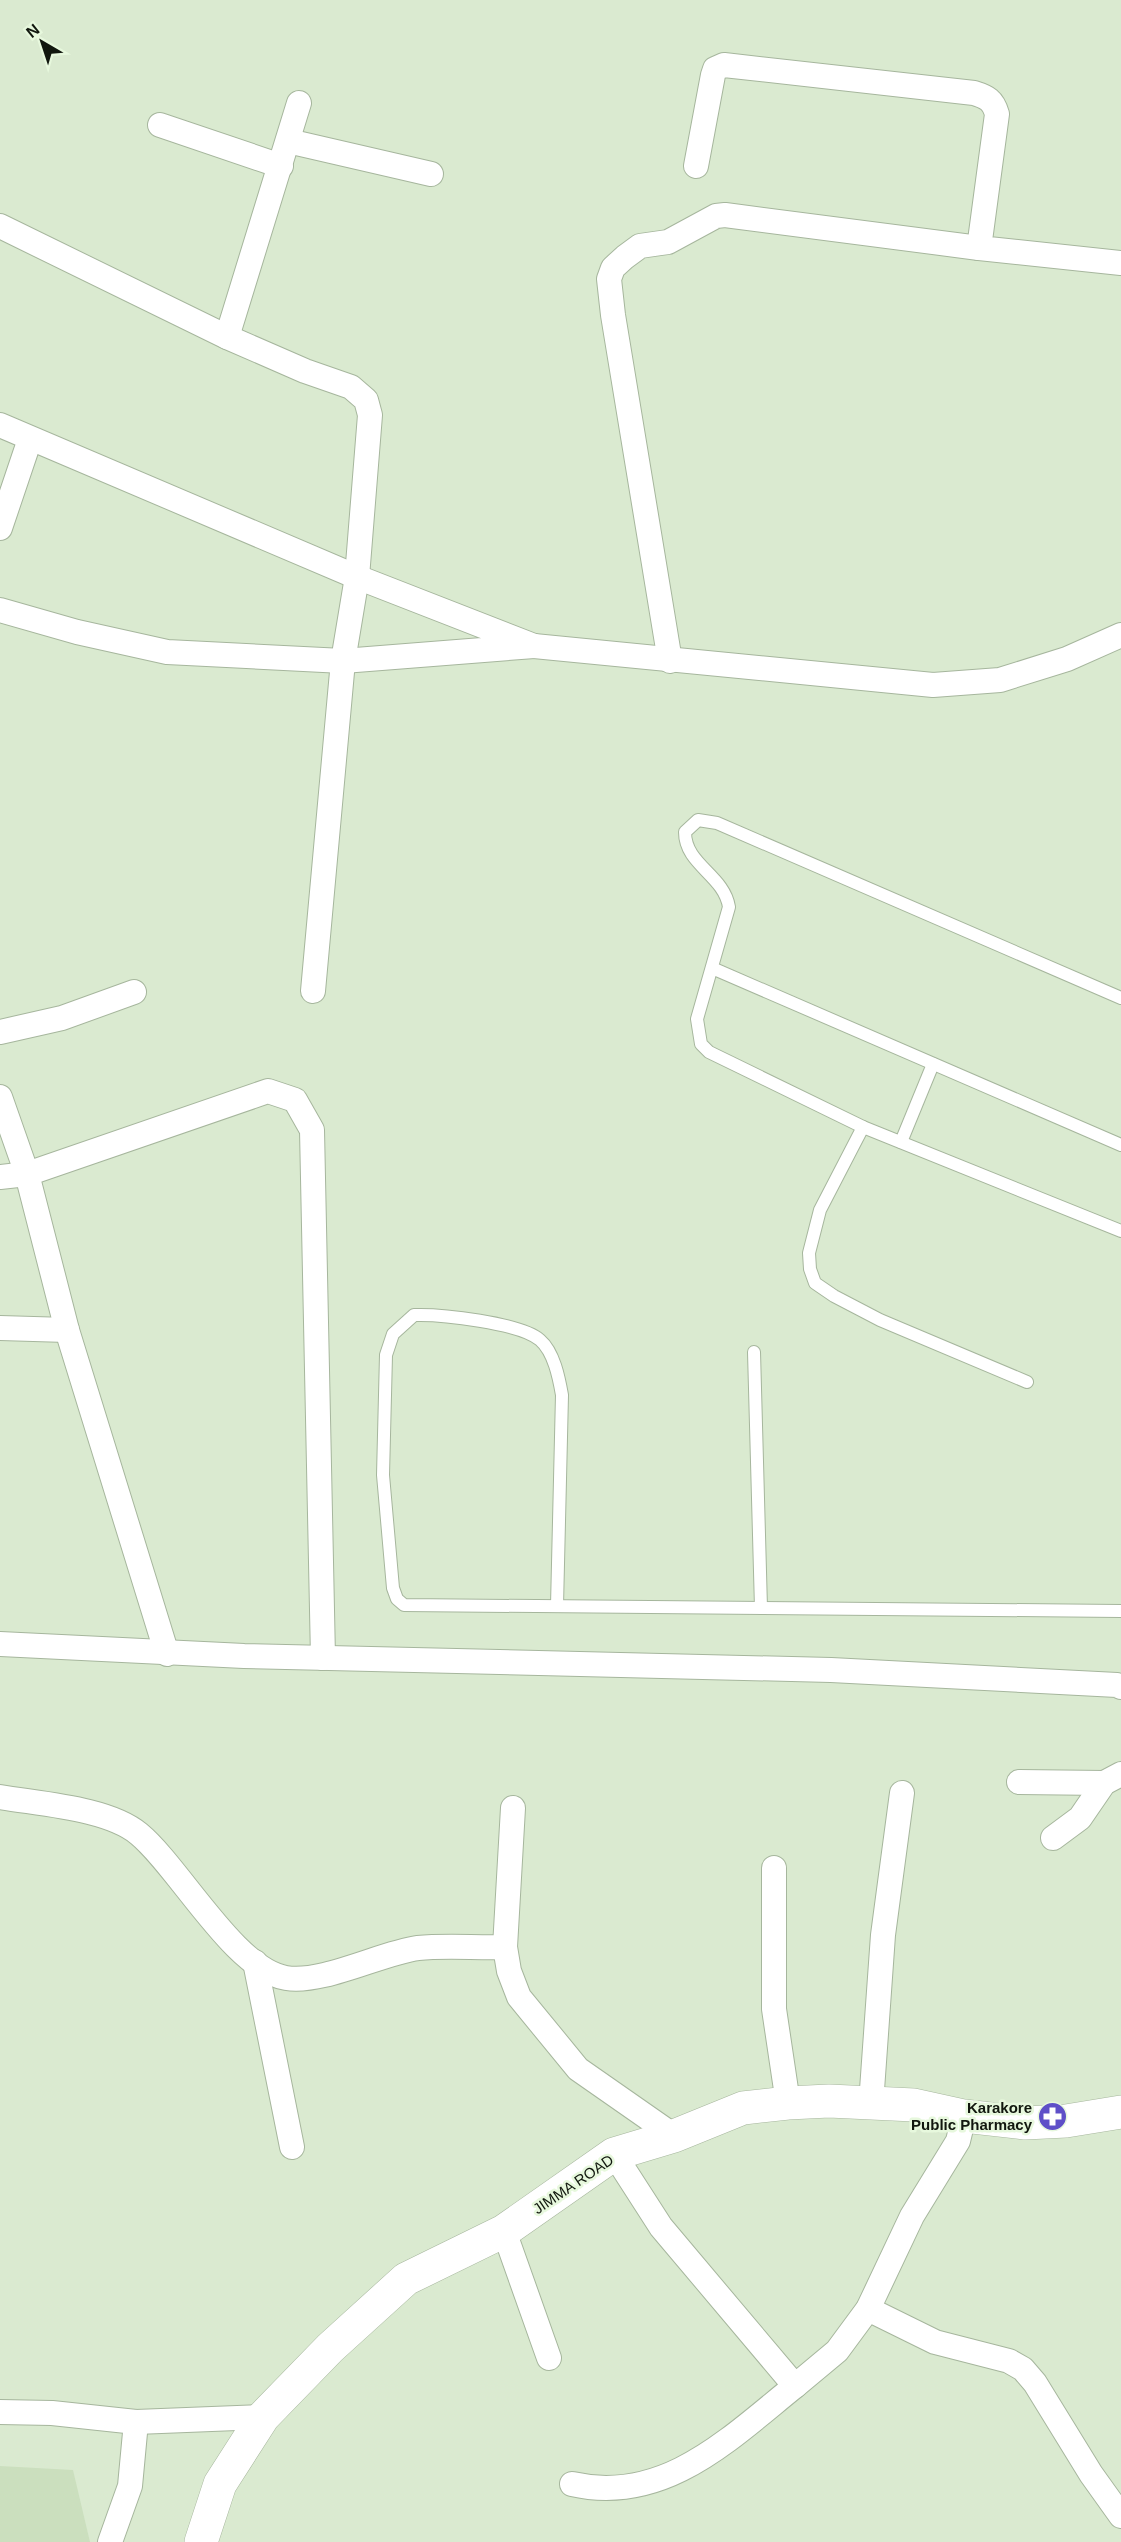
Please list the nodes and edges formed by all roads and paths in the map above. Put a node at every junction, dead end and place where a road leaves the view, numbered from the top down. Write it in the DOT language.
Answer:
graph roads {
  1 [pos="299,103"];
  2 [pos="160,125"];
  3 [pos="288,141"];
  4 [pos="280,166"];
  5 [pos="696,166"];
  6 [pos="431,174"];
  7 [pos="0,226"];
  8 [pos="979,248"];
  9 [pos="1121,263"];
  10 [pos="227,337"];
  11 [pos="0,425"];
  12 [pos="30,439"];
  13 [pos="0,528"];
  14 [pos="357,577"];
  15 [pos="0,610"];
  16 [pos="1121,635"];
  17 [pos="534,646"];
  18 [pos="343,661"];
  19 [pos="670,661"];
  20 [pos="712,968"];
  21 [pos="313,991"];
  22 [pos="134,992"];
  23 [pos="1121,998"];
  24 [pos="0,1032"];
  25 [pos="933,1064"];
  26 [pos="0,1097"];
  27 [pos="863,1127"];
  28 [pos="901,1142"];
  29 [pos="1121,1145"];
  30 [pos="27,1174"];
  31 [pos="0,1177"];
  32 [pos="1121,1231"];
  33 [pos="0,1328"];
  34 [pos="67,1330"];
  35 [pos="754,1352"];
  36 [pos="1026,1382"];
  37 [pos="557,1606"];
  38 [pos="761,1608"];
  39 [pos="1121,1611"];
  40 [pos="0,1644"];
  41 [pos="167,1653"];
  42 [pos="323,1658"];
  43 [pos="1121,1687"];
  44 [pos="1113,1779"];
  45 [pos="1019,1782"];
  46 [pos="902,1793"];
  47 [pos="0,1797"];
  48 [pos="513,1808"];
  49 [pos="1053,1838"];
  50 [pos="774,1868"];
  51 [pos="505,1947"];
  52 [pos="255,1962"];
  53 [pos="788,2103"];
  54 [pos="871,2104"];
  55 [pos="1121,2112"];
  56 [pos="964,2116"];
  57 [pos="674,2136"];
  58 [pos="292,2146"];
  59 [pos="614,2154"];
  60 [pos="504,2231"];
  61 [pos="868,2309"];
  62 [pos="549,2358"];
  63 [pos="795,2386"];
  64 [pos="0,2412"];
  65 [pos="263,2417"];
  66 [pos="136,2422"];
  67 [pos="572,2484"];
  68 [pos="1121,2516"];
  69 [pos="110,2542"];
  70 [pos="201,2542"];
  1 -- 3 [label="street"];
  2 -- 4 [label="street"];
  3 -- 4 [label="street"];
  3 -- 6 [label="street"];
  4 -- 10 [label="street"];
  5 -- 8 [label="street"];
  7 -- 10 [label="street"];
  8 -- 9 [label="street"];
  8 -- 19 [label="street"];
  10 -- 14 [label="street"];
  11 -- 12 [label="street"];
  12 -- 13 [label="street"];
  12 -- 14 [label="street"];
  14 -- 17 [label="street"];
  14 -- 18 [label="street"];
  15 -- 18 [label="street"];
  16 -- 19 [label="street"];
  17 -- 18 [label="street"];
  17 -- 19 [label="street"];
  18 -- 21 [label="street"];
  20 -- 23 [label="lane"];
  20 -- 25 [label="lane"];
  20 -- 27 [label="lane"];
  22 -- 24 [label="street"];
  25 -- 28 [label="lane"];
  25 -- 29 [label="lane"];
  26 -- 30 [label="street"];
  27 -- 28 [label="lane"];
  27 -- 36 [label="lane"];
  28 -- 32 [label="lane"];
  30 -- 31 [label="street"];
  30 -- 34 [label="street"];
  30 -- 42 [label="street"];
  33 -- 34 [label="street"];
  34 -- 41 [label="street"];
  35 -- 38 [label="lane"];
  37 -- 37 [label="lane"];
  37 -- 38 [label="lane"];
  38 -- 39 [label="lane"];
  40 -- 41 [label="street"];
  41 -- 42 [label="street"];
  42 -- 43 [label="street"];
  44 -- 45 [label="street"];
  44 -- 49 [label="street"];
  46 -- 54 [label="street"];
  47 -- 52 [label="street"];
  48 -- 51 [label="street"];
  50 -- 53 [label="street"];
  51 -- 52 [label="street"];
  51 -- 57 [label="street"];
  52 -- 58 [label="street"];
  53 -- 54 [label="highway, JIMMA ROAD"];
  53 -- 57 [label="highway, JIMMA ROAD"];
  54 -- 56 [label="highway, JIMMA ROAD"];
  55 -- 56 [label="highway, JIMMA ROAD"];
  56 -- 61 [label="street"];
  57 -- 59 [label="highway, JIMMA ROAD"];
  59 -- 60 [label="highway, JIMMA ROAD"];
  59 -- 63 [label="street"];
  60 -- 62 [label="street"];
  60 -- 65 [label="highway, JIMMA ROAD"];
  61 -- 63 [label="street"];
  61 -- 68 [label="street"];
  63 -- 67 [label="street"];
  64 -- 66 [label="street"];
  65 -- 66 [label="street"];
  65 -- 70 [label="highway, JIMMA ROAD"];
  66 -- 69 [label="street"];
}
